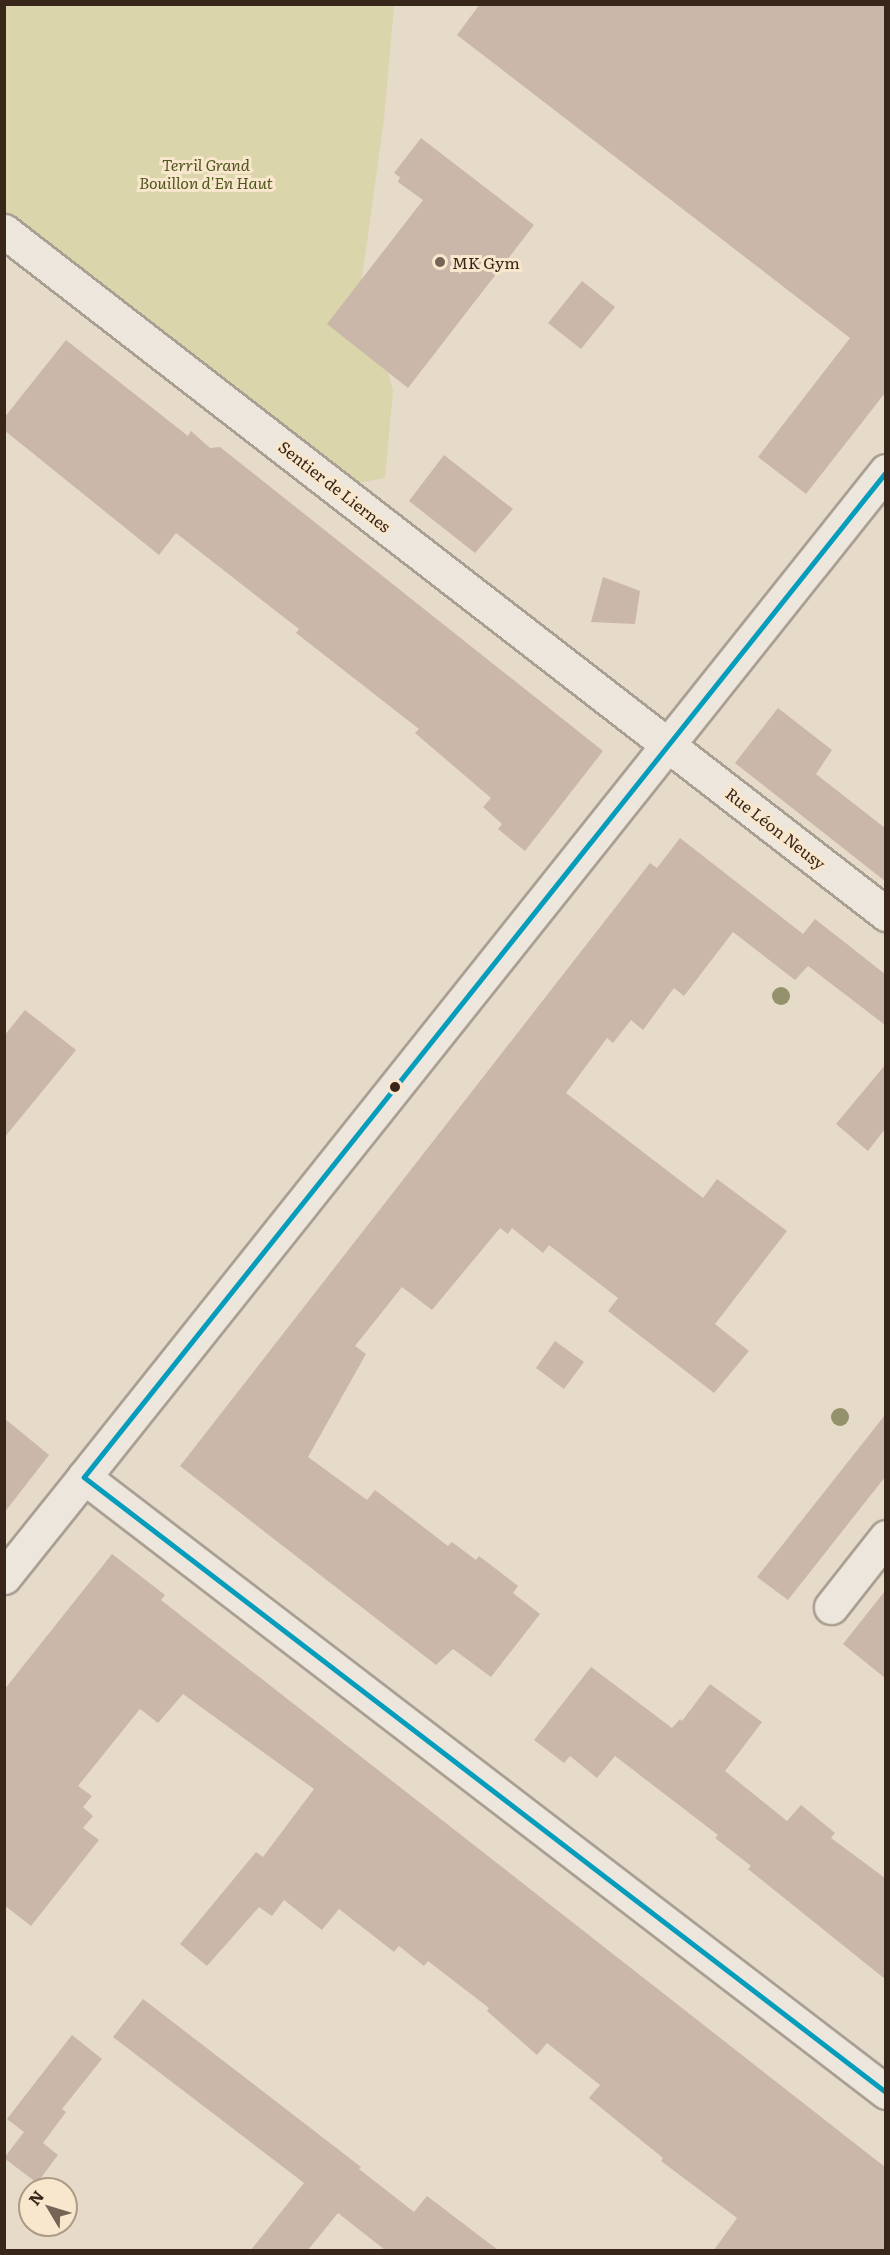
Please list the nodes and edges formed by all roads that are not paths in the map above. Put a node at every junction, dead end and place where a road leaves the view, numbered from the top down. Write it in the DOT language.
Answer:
graph roads {
  1 [pos="4,231"];
  2 [pos="885,471"];
  3 [pos="666,742"];
  4 [pos="885,914"];
  5 [pos="84,1477"];
  6 [pos="885,1537"];
  7 [pos="4,1577"];
  8 [pos="831,1607"];
  9 [pos="885,2092"];
  1 -- 3 [label="street, Sentier de Liernes"];
  2 -- 3 [label="street"];
  3 -- 4 [label="street, Rue Léon Neusy"];
  3 -- 5 [label="street"];
  5 -- 7 [label="street"];
  5 -- 9 [label="street"];
  6 -- 8 [label="street"];
}
